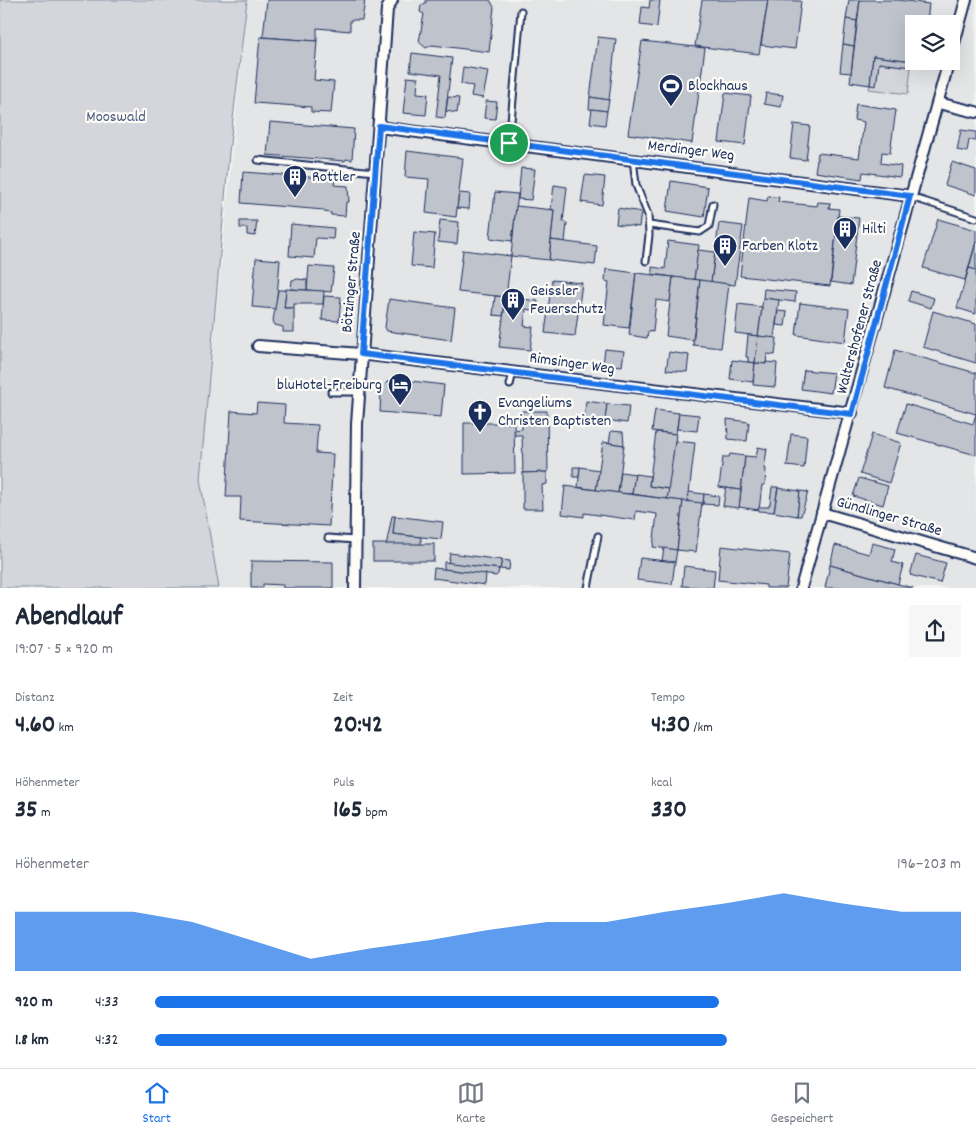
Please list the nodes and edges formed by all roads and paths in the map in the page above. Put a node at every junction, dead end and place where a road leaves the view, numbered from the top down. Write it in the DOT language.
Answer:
graph roads {
  1 [pos="965,0"];
  2 [pos="387,3"];
  3 [pos="522,11"];
  4 [pos="960,19"];
  5 [pos="947,70"];
  6 [pos="938,103"];
  7 [pos="976,112"];
  8 [pos="379,126"];
  9 [pos="509,143"];
  10 [pos="633,159"];
  11 [pos="258,160"];
  12 [pos="376,172"];
  13 [pos="910,196"];
  14 [pos="713,204"];
  15 [pos="976,218"];
  16 [pos="649,225"];
  17 [pos="646,261"];
  18 [pos="258,346"];
  19 [pos="361,354"];
  20 [pos="513,371"];
  21 [pos="510,385"];
  22 [pos="331,392"];
  23 [pos="359,392"];
  24 [pos="852,414"];
  25 [pos="822,513"];
  26 [pos="598,536"];
  27 [pos="328,538"];
  28 [pos="355,540"];
  29 [pos="976,558"];
  30 [pos="355,588"];
  31 [pos="588,588"];
  32 [pos="801,588"];
  1 -- 4 [label="street"];
  2 -- 8 [label="street, Bötzinger Straße"];
  3 -- 9 [label="lane"];
  5 -- 6 [label="street, Waltershofener Straße"];
  6 -- 7 [label="street"];
  6 -- 13 [label="street, Waltershofener Straße"];
  8 -- 9 [label="street, Merdinger Weg"];
  8 -- 12 [label="street, Bötzinger Straße"];
  9 -- 10 [label="street, Merdinger Weg"];
  10 -- 13 [label="street, Merdinger Weg"];
  10 -- 16 [label="lane"];
  11 -- 12 [label="lane"];
  12 -- 19 [label="street, Bötzinger Straße"];
  13 -- 15 [label="lane"];
  13 -- 24 [label="street, Waltershofener Straße"];
  14 -- 16 [label="lane"];
  16 -- 17 [label="lane"];
  18 -- 19 [label="street, Rimsinger Weg"];
  19 -- 20 [label="street, Rimsinger Weg"];
  19 -- 23 [label="street, Bötzinger Straße"];
  20 -- 21 [label="lane"];
  20 -- 24 [label="street, Rimsinger Weg"];
  22 -- 23 [label="lane"];
  23 -- 28 [label="street, Bötzinger Straße"];
  24 -- 25 [label="street, Waltershofener Straße"];
  25 -- 29 [label="street, Gündlinger Straße"];
  25 -- 32 [label="street, Waltershofener Straße"];
  26 -- 31 [label="lane"];
  27 -- 28 [label="lane"];
  28 -- 30 [label="street, Bötzinger Straße"];
}
